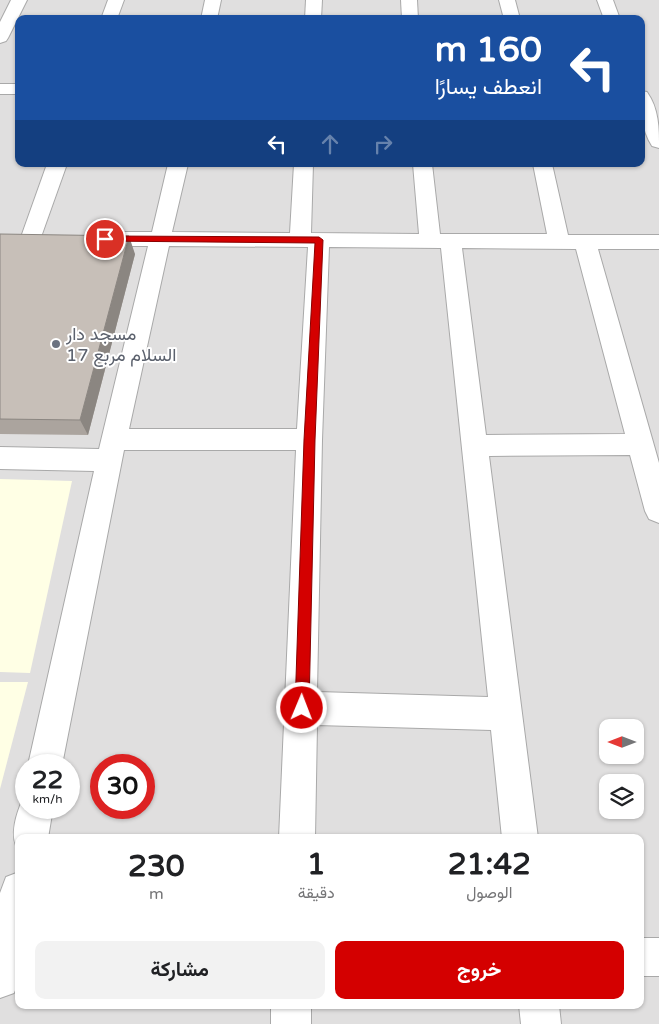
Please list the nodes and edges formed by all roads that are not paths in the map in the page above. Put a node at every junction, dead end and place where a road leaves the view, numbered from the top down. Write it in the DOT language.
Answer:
graph roads {
  1 [pos="19,0"];
  2 [pos="116,0"];
  3 [pos="213,0"];
  4 [pos="314,0"];
  5 [pos="409,0"];
  6 [pos="507,0"];
  7 [pos="605,0"];
  8 [pos="110,15"];
  9 [pos="210,15"];
  10 [pos="313,15"];
  11 [pos="410,15"];
  12 [pos="511,15"];
  13 [pos="611,15"];
  14 [pos="0,38"];
  15 [pos="0,89"];
  16 [pos="15,89"];
  17 [pos="659,93"];
  18 [pos="645,95"];
  19 [pos="645,105"];
  20 [pos="659,142"];
  21 [pos="56,167"];
  22 [pos="177,167"];
  23 [pos="304,167"];
  24 [pos="424,167"];
  25 [pos="544,167"];
  26 [pos="8,237"];
  27 [pos="77,238"];
  28 [pos="161,240"];
  29 [pos="309,240"];
  30 [pos="559,240"];
  31 [pos="440,241"];
  32 [pos="584,241"];
  33 [pos="659,242"];
  34 [pos="310,440"];
  35 [pos="640,444"];
  36 [pos="475,446"];
  37 [pos="112,449"];
  38 [pos="0,458"];
  39 [pos="659,511"];
  40 [pos="302,708"];
  41 [pos="505,714"];
  42 [pos="47,754"];
  43 [pos="34,819"];
  44 [pos="31,834"];
  45 [pos="297,834"];
  46 [pos="520,834"];
  47 [pos="14,939"];
  48 [pos="644,957"];
  49 [pos="659,957"];
  50 [pos="0,979"];
  51 [pos="292,1009"];
  52 [pos="539,1009"];
  53 [pos="291,1024"];
  54 [pos="541,1024"];
  1 -- 14 [label="street"];
  2 -- 8 [label="street"];
  3 -- 9 [label="street"];
  4 -- 10 [label="street"];
  5 -- 11 [label="street"];
  6 -- 12 [label="street"];
  7 -- 13 [label="street"];
  15 -- 16 [label="street"];
  17 -- 18 [label="street"];
  19 -- 20 [label="street"];
  21 -- 26 [label="street"];
  22 -- 28 [label="street"];
  23 -- 29 [label="street"];
  24 -- 31 [label="street"];
  25 -- 30 [label="street"];
  27 -- 28 [label="street"];
  28 -- 29 [label="street"];
  28 -- 37 [label="street"];
  29 -- 31 [label="street"];
  29 -- 34 [label="street"];
  30 -- 31 [label="street"];
  30 -- 32 [label="street"];
  31 -- 36 [label="street"];
  32 -- 33 [label="street"];
  32 -- 35 [label="street"];
  34 -- 37 [label="street"];
  34 -- 40 [label="street"];
  35 -- 36 [label="street"];
  35 -- 39 [label="street"];
  36 -- 41 [label="street"];
  37 -- 38 [label="street"];
  37 -- 42 [label="street"];
  40 -- 41 [label="street"];
  40 -- 45 [label="street"];
  41 -- 46 [label="street"];
  43 -- 44 [label="street"];
  47 -- 50 [label="street"];
  48 -- 49 [label="street"];
  51 -- 53 [label="street"];
  52 -- 54 [label="street"];
}
